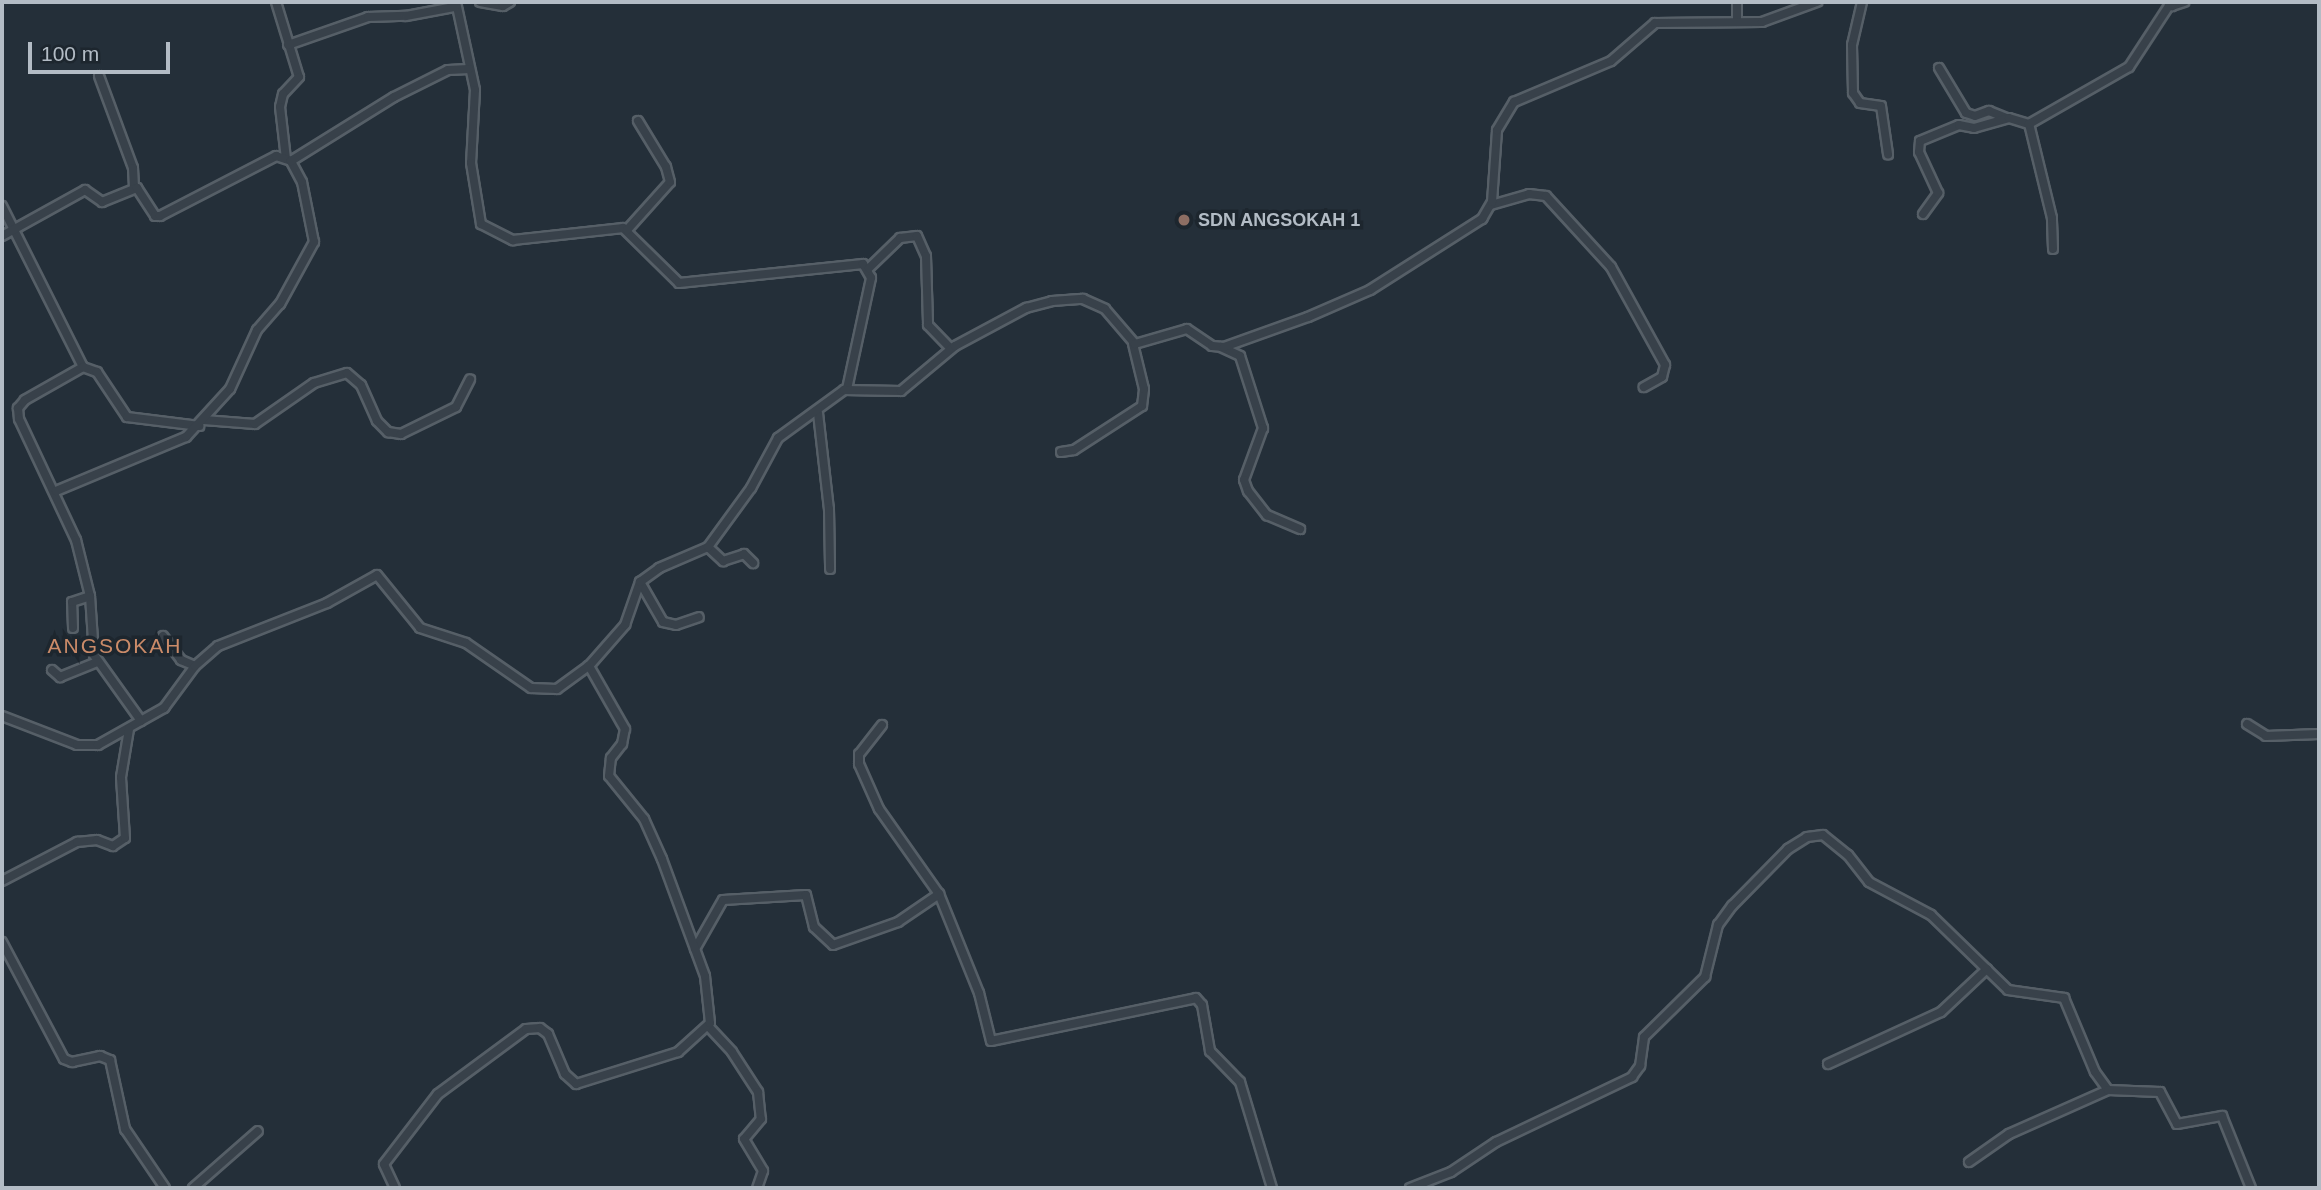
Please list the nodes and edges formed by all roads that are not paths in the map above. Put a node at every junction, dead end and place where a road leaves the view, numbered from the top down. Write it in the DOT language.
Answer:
graph roads {
  1 [pos="276,2"];
  2 [pos="480,2"];
  3 [pos="510,2"];
  4 [pos="1737,2"];
  5 [pos="1817,2"];
  6 [pos="1862,2"];
  7 [pos="2184,2"];
  8 [pos="2169,3"];
  9 [pos="455,4"];
  10 [pos="1737,21"];
  11 [pos="288,46"];
  12 [pos="1939,68"];
  13 [pos="469,69"];
  14 [pos="99,76"];
  15 [pos="2006,118"];
  16 [pos="638,121"];
  17 [pos="2029,124"];
  18 [pos="1888,155"];
  19 [pos="288,160"];
  20 [pos="134,187"];
  21 [pos="1491,205"];
  22 [pos="2,206"];
  23 [pos="1923,214"];
  24 [pos="12,229"];
  25 [pos="627,230"];
  26 [pos="2,236"];
  27 [pos="2053,249"];
  28 [pos="869,268"];
  29 [pos="1133,344"];
  30 [pos="1221,347"];
  31 [pos="951,349"];
  32 [pos="83,367"];
  33 [pos="470,379"];
  34 [pos="1644,387"];
  35 [pos="847,389"];
  36 [pos="818,413"];
  37 [pos="202,423"];
  38 [pos="1061,452"];
  39 [pos="56,491"];
  40 [pos="1300,528"];
  41 [pos="708,547"];
  42 [pos="753,563"];
  43 [pos="830,569"];
  44 [pos="640,582"];
  45 [pos="90,596"];
  46 [pos="699,617"];
  47 [pos="73,628"];
  48 [pos="163,636"];
  49 [pos="97,662"];
  50 [pos="195,666"];
  51 [pos="589,666"];
  52 [pos="52,670"];
  53 [pos="2,716"];
  54 [pos="141,721"];
  55 [pos="882,724"];
  56 [pos="2248,724"];
  57 [pos="129,729"];
  58 [pos="111,731"];
  59 [pos="2319,734"];
  60 [pos="98,745"];
  61 [pos="2,881"];
  62 [pos="939,894"];
  63 [pos="2,942"];
  64 [pos="695,948"];
  65 [pos="1987,969"];
  66 [pos="708,1026"];
  67 [pos="1828,1063"];
  68 [pos="2108,1090"];
  69 [pos="258,1131"];
  70 [pos="1969,1162"];
  71 [pos="165,1188"];
  72 [pos="193,1188"];
  73 [pos="395,1188"];
  74 [pos="757,1188"];
  75 [pos="1272,1188"];
  76 [pos="1410,1188"];
  77 [pos="2251,1188"];
  1 -- 11 [label="street"];
  2 -- 3 [label="street"];
  4 -- 10 [label="street"];
  5 -- 10 [label="street"];
  6 -- 18 [label="street"];
  7 -- 8 [label="street"];
  8 -- 17 [label="street"];
  9 -- 11 [label="street"];
  9 -- 13 [label="street"];
  10 -- 21 [label="street"];
  11 -- 19 [label="street"];
  12 -- 15 [label="street"];
  13 -- 19 [label="street"];
  13 -- 25 [label="street"];
  14 -- 20 [label="street"];
  15 -- 17 [label="street"];
  15 -- 23 [label="street"];
  16 -- 25 [label="street"];
  17 -- 27 [label="street"];
  19 -- 20 [label="street"];
  19 -- 37 [label="street"];
  20 -- 24 [label="street"];
  21 -- 30 [label="street"];
  21 -- 34 [label="street"];
  22 -- 24 [label="street"];
  24 -- 26 [label="street"];
  24 -- 32 [label="street"];
  25 -- 28 [label="street"];
  28 -- 31 [label="street"];
  28 -- 35 [label="street"];
  29 -- 30 [label="street"];
  29 -- 31 [label="street"];
  29 -- 38 [label="street"];
  30 -- 40 [label="street"];
  31 -- 35 [label="street"];
  32 -- 37 [label="street"];
  32 -- 39 [label="street"];
  33 -- 37 [label="street"];
  35 -- 36 [label="street"];
  36 -- 41 [label="street"];
  36 -- 43 [label="street"];
  37 -- 39 [label="street"];
  39 -- 45 [label="street"];
  41 -- 42 [label="street"];
  41 -- 44 [label="street"];
  44 -- 46 [label="street"];
  44 -- 51 [label="street"];
  45 -- 47 [label="street"];
  45 -- 49 [label="street"];
  48 -- 50 [label="street"];
  49 -- 52 [label="street"];
  49 -- 54 [label="street"];
  50 -- 51 [label="street"];
  50 -- 54 [label="street"];
  51 -- 64 [label="street"];
  53 -- 60 [label="street"];
  54 -- 57 [label="street"];
  55 -- 62 [label="street"];
  56 -- 59 [label="street"];
  57 -- 60 [label="street"];
  57 -- 61 [label="street"];
  58 -- 60 [label="street"];
  62 -- 64 [label="street"];
  62 -- 75 [label="street"];
  63 -- 71 [label="street"];
  64 -- 66 [label="street"];
  65 -- 67 [label="street"];
  65 -- 68 [label="street"];
  65 -- 76 [label="street"];
  66 -- 73 [label="street"];
  66 -- 74 [label="street"];
  68 -- 70 [label="street"];
  68 -- 77 [label="street"];
  69 -- 72 [label="street"];
}
